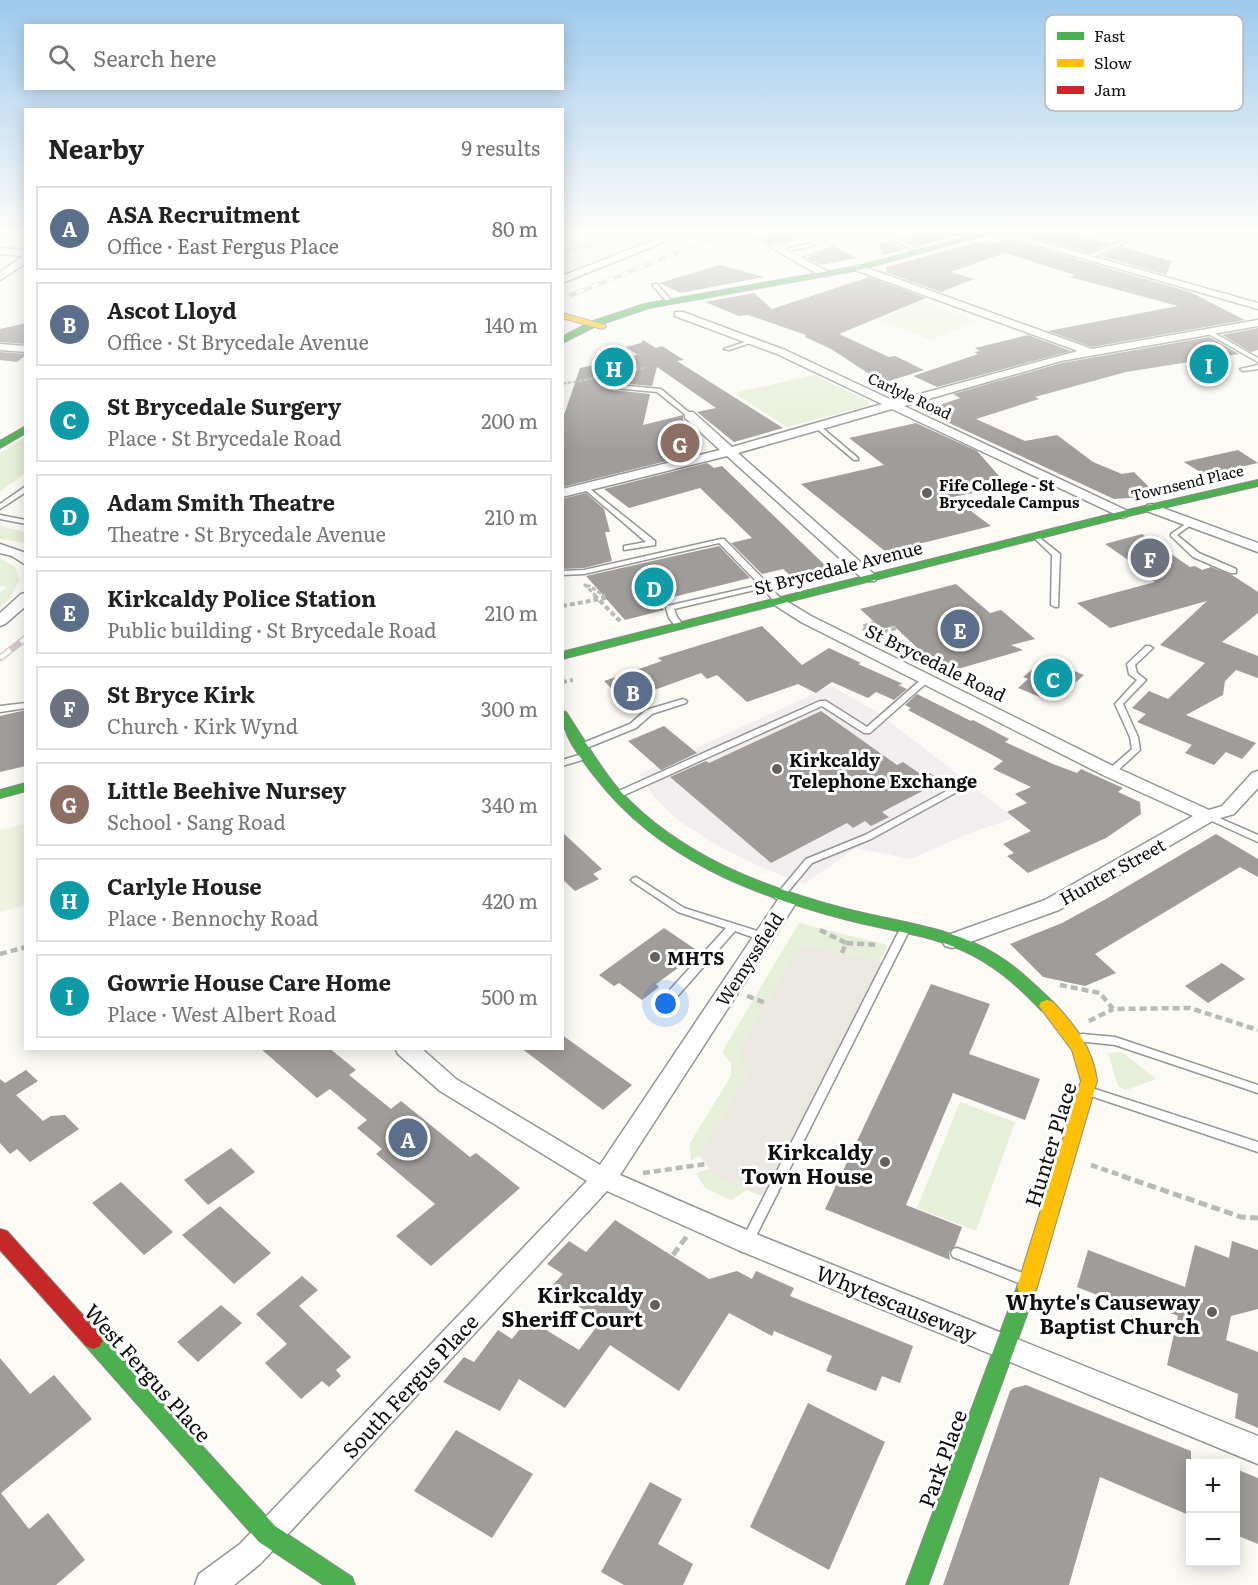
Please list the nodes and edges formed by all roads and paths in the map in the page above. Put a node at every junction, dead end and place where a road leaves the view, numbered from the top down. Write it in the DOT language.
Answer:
graph roads {
  1 [pos="658,304"];
  2 [pos="673,304"];
  3 [pos="958,304"];
  4 [pos="680,314"];
  5 [pos="564,316"];
  6 [pos="1258,322"];
  7 [pos="599,326"];
  8 [pos="1207,331"];
  9 [pos="564,340"];
  10 [pos="753,341"];
  11 [pos="0,347"];
  12 [pos="24,349"];
  13 [pos="727,349"];
  14 [pos="1088,351"];
  15 [pos="564,352"];
  16 [pos="1258,360"];
  17 [pos="647,367"];
  18 [pos="1258,367"];
  19 [pos="1243,369"];
  20 [pos="564,384"];
  21 [pos="617,387"];
  22 [pos="895,406"];
  23 [pos="689,415"];
  24 [pos="818,427"];
  25 [pos="24,430"];
  26 [pos="0,445"];
  27 [pos="730,451"];
  28 [pos="856,459"];
  29 [pos="1258,483"];
  30 [pos="585,487"];
  31 [pos="24,489"];
  32 [pos="564,492"];
  33 [pos="0,507"];
  34 [pos="1152,508"];
  35 [pos="1123,514"];
  36 [pos="0,517"];
  37 [pos="24,522"];
  38 [pos="1190,523"];
  39 [pos="1035,536"];
  40 [pos="0,548"];
  41 [pos="627,548"];
  42 [pos="1258,548"];
  43 [pos="23,555"];
  44 [pos="1233,571"];
  45 [pos="564,573"];
  46 [pos="870,578"];
  47 [pos="586,586"];
  48 [pos="773,594"];
  49 [pos="24,599"];
  50 [pos="599,599"];
  51 [pos="1055,605"];
  52 [pos="564,606"];
  53 [pos="0,621"];
  54 [pos="626,622"];
  55 [pos="680,626"];
  56 [pos="896,628"];
  57 [pos="884,632"];
  58 [pos="867,641"];
  59 [pos="1149,648"];
  60 [pos="564,655"];
  61 [pos="927,679"];
  62 [pos="573,680"];
  63 [pos="564,682"];
  64 [pos="683,701"];
  65 [pos="24,705"];
  66 [pos="0,709"];
  67 [pos="564,721"];
  68 [pos="584,752"];
  69 [pos="564,762"];
  70 [pos="1111,772"];
  71 [pos="1258,777"];
  72 [pos="24,788"];
  73 [pos="952,791"];
  74 [pos="0,794"];
  75 [pos="617,795"];
  76 [pos="1208,816"];
  77 [pos="1258,838"];
  78 [pos="636,880"];
  79 [pos="783,898"];
  80 [pos="733,927"];
  81 [pos="815,928"];
  82 [pos="905,929"];
  83 [pos="763,937"];
  84 [pos="952,941"];
  85 [pos="846,943"];
  86 [pos="897,946"];
  87 [pos="24,948"];
  88 [pos="842,953"];
  89 [pos="0,954"];
  90 [pos="1050,982"];
  91 [pos="671,996"];
  92 [pos="1113,1009"];
  93 [pos="1086,1022"];
  94 [pos="1258,1030"];
  95 [pos="1076,1038"];
  96 [pos="408,1050"];
  97 [pos="1258,1089"];
  98 [pos="1088,1091"];
  99 [pos="1258,1147"];
  100 [pos="1068,1157"];
  101 [pos="706,1164"];
  102 [pos="604,1179"];
  103 [pos="1258,1218"];
  104 [pos="0,1237"];
  105 [pos="747,1242"];
  106 [pos="957,1253"];
  107 [pos="1029,1281"];
  108 [pos="1005,1346"];
  109 [pos="1258,1450"];
  110 [pos="267,1534"];
  111 [pos="210,1585"];
  112 [pos="344,1585"];
  113 [pos="917,1585"];
  1 -- 7 [label="street"];
  2 -- 7 [label="street"];
  3 -- 14 [label="street"];
  4 -- 10 [label="street, Carlyle Road"];
  5 -- 7 [label="street"];
  6 -- 8 [label="street"];
  7 -- 9 [label="street"];
  7 -- 15 [label="street"];
  8 -- 14 [label="street"];
  8 -- 16 [label="lane"];
  10 -- 13 [label="lane"];
  10 -- 22 [label="street, Carlyle Road"];
  11 -- 12 [label="street"];
  14 -- 22 [label="street"];
  17 -- 20 [label="path"];
  18 -- 19 [label="lane"];
  21 -- 23 [label="lane"];
  22 -- 24 [label="street"];
  22 -- 35 [label="street, Carlyle Road"];
  23 -- 27 [label="street"];
  24 -- 27 [label="street"];
  24 -- 28 [label="lane"];
  25 -- 26 [label="street"];
  27 -- 30 [label="street"];
  27 -- 46 [label="street"];
  29 -- 34 [label="street, Townsend Place"];
  30 -- 32 [label="street"];
  30 -- 41 [label="lane"];
  31 -- 33 [label="lane"];
  34 -- 35 [label="street, Townsend Place"];
  34 -- 38 [label="street"];
  35 -- 39 [label="street, St Brycedale Avenue"];
  36 -- 37 [label="lane"];
  38 -- 42 [label="street"];
  38 -- 44 [label="lane"];
  39 -- 46 [label="street, St Brycedale Avenue"];
  39 -- 51 [label="lane"];
  40 -- 43 [label="street"];
  45 -- 48 [label="lane"];
  46 -- 48 [label="street, St Brycedale Avenue"];
  47 -- 50 [label="path"];
  48 -- 55 [label="street, St Brycedale Avenue"];
  48 -- 55 [label="lane"];
  48 -- 58 [label="street, St Brycedale Road"];
  49 -- 53 [label="street"];
  50 -- 52 [label="path"];
  50 -- 54 [label="path"];
  55 -- 60 [label="street, St Brycedale Avenue"];
  56 -- 57 [label="path"];
  57 -- 58 [label="path"];
  57 -- 58 [label="path"];
  58 -- 61 [label="street, St Brycedale Road"];
  59 -- 70 [label="lane"];
  61 -- 70 [label="street, St Brycedale Road"];
  61 -- 75 [label="lane"];
  62 -- 63 [label="path"];
  64 -- 68 [label="lane"];
  65 -- 66 [label="lane"];
  67 -- 68 [label="street, Wemyssfield"];
  68 -- 69 [label="lane"];
  68 -- 75 [label="street, Wemyssfield"];
  70 -- 76 [label="street, St Brycedale Road"];
  71 -- 76 [label="street, Hunter Street"];
  72 -- 74 [label="street"];
  73 -- 79 [label="lane"];
  75 -- 79 [label="street, Wemyssfield"];
  76 -- 77 [label="lane"];
  76 -- 84 [label="street, Hunter Street"];
  78 -- 80 [label="lane"];
  79 -- 82 [label="street, Hunter Place"];
  79 -- 83 [label="street, Wemyssfield"];
  80 -- 83 [label="lane"];
  80 -- 91 [label="lane"];
  81 -- 85 [label="path"];
  82 -- 84 [label="street, Hunter Place"];
  82 -- 86 [label="lane"];
  83 -- 102 [label="street, Wemyssfield"];
  84 -- 95 [label="street, Hunter Place"];
  85 -- 86 [label="path"];
  85 -- 88 [label="path"];
  86 -- 105 [label="lane"];
  87 -- 89 [label="path"];
  90 -- 92 [label="path"];
  92 -- 93 [label="path"];
  92 -- 94 [label="path"];
  95 -- 97 [label="lane"];
  95 -- 98 [label="street, Hunter Place"];
  96 -- 102 [label="street, Whytescauseway"];
  98 -- 99 [label="lane"];
  98 -- 100 [label="street, Hunter Place"];
  100 -- 103 [label="path"];
  100 -- 107 [label="street, Hunter Place"];
  101 -- 102 [label="path"];
  102 -- 105 [label="street, Whytescauseway"];
  102 -- 110 [label="street, South Fergus Place"];
  104 -- 110 [label="street, West Fergus Place"];
  105 -- 108 [label="street, Whytescauseway"];
  106 -- 107 [label="lane"];
  107 -- 108 [label="street, Hunter Place"];
  108 -- 109 [label="street, Whytescauseway"];
  108 -- 113 [label="street, Park Place"];
  110 -- 111 [label="street, South Fergus Place"];
  110 -- 112 [label="street, West Fergus Place"];
}
